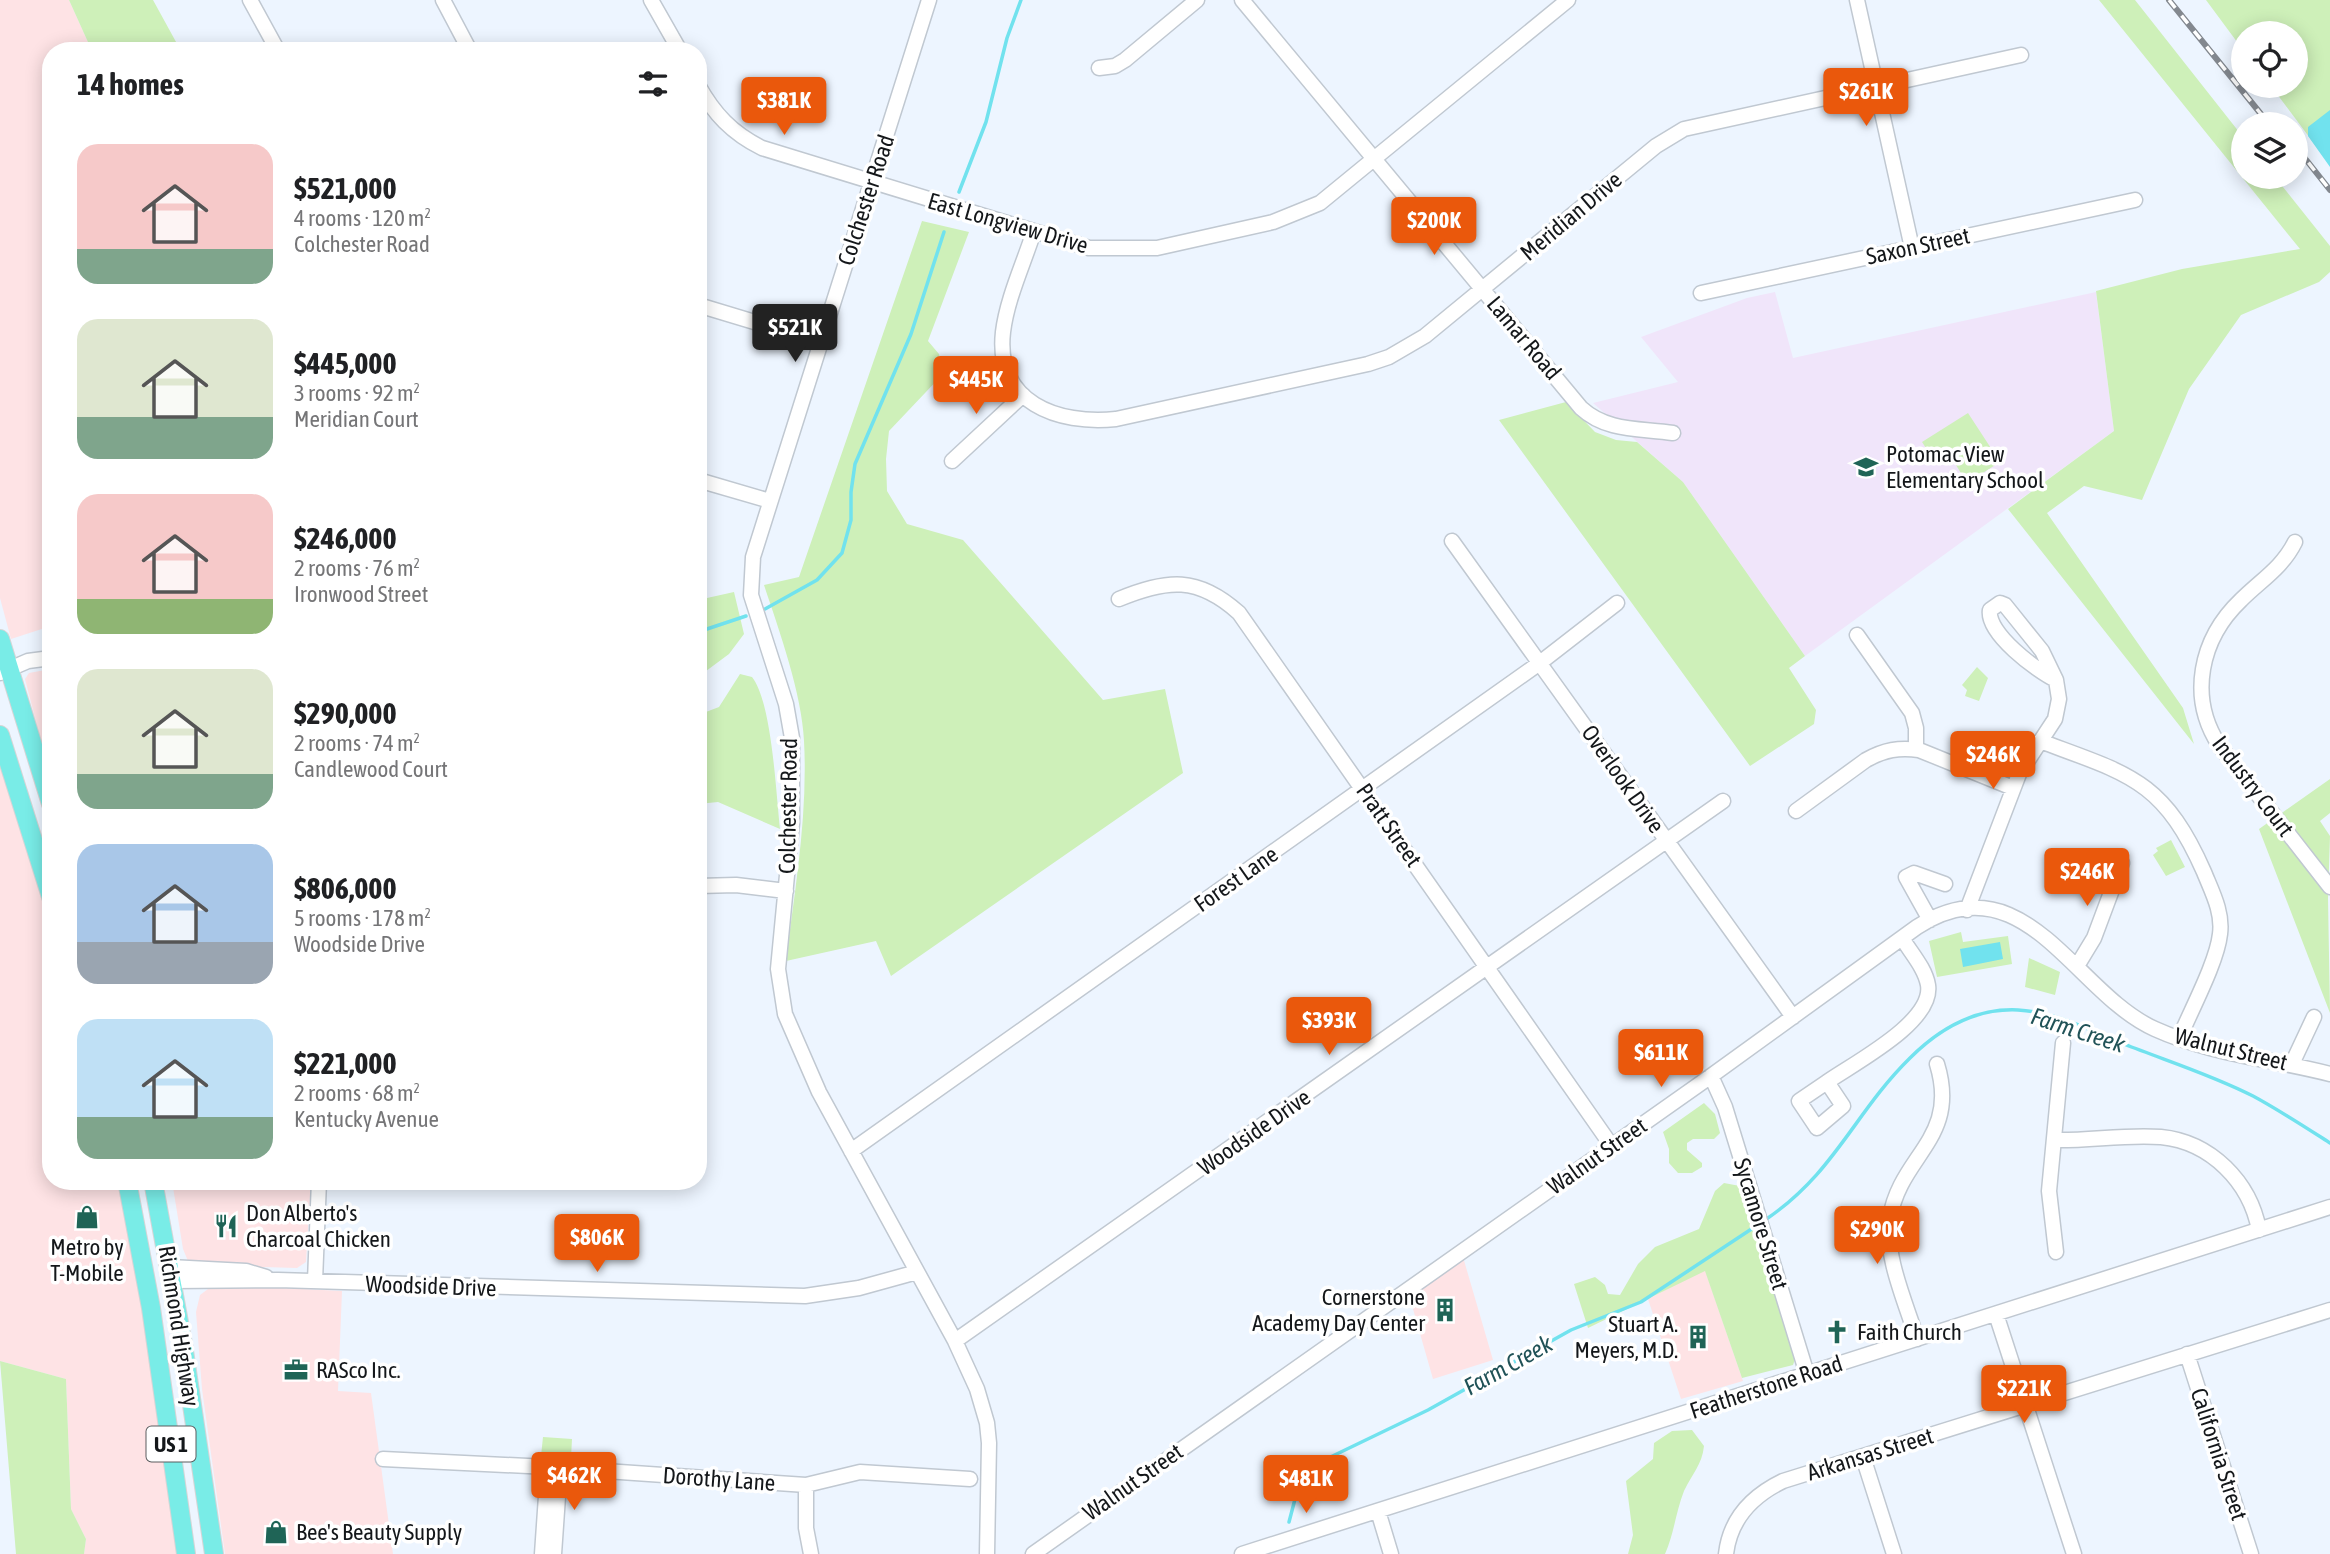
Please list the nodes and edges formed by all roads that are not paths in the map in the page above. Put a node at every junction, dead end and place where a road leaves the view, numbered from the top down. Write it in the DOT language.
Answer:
graph roads {
  1 [pos="250,0"];
  2 [pos="443,0"];
  3 [pos="652,0"];
  4 [pos="929,0"];
  5 [pos="1197,0"];
  6 [pos="1242,0"];
  7 [pos="1568,0"];
  8 [pos="1857,0"];
  9 [pos="273,42"];
  10 [pos="465,42"];
  11 [pos="675,42"];
  12 [pos="2021,55"];
  13 [pos="1099,68"];
  14 [pos="1875,86"];
  15 [pos="707,100"];
  16 [pos="1374,159"];
  17 [pos="872,183"];
  18 [pos="2135,200"];
  19 [pos="1033,234"];
  20 [pos="1912,248"];
  21 [pos="1483,289"];
  22 [pos="1701,293"];
  23 [pos="707,308"];
  24 [pos="821,342"];
  25 [pos="1023,395"];
  26 [pos="1673,433"];
  27 [pos="952,461"];
  28 [pos="707,483"];
  29 [pos="770,502"];
  30 [pos="1452,541"];
  31 [pos="2295,542"];
  32 [pos="1119,599"];
  33 [pos="1618,603"];
  34 [pos="1857,635"];
  35 [pos="0,639"];
  36 [pos="42,660"];
  37 [pos="1541,662"];
  38 [pos="4,670"];
  39 [pos="2056,680"];
  40 [pos="0,735"];
  41 [pos="2039,741"];
  42 [pos="1916,749"];
  43 [pos="42,778"];
  44 [pos="2013,788"];
  45 [pos="1364,789"];
  46 [pos="1723,801"];
  47 [pos="1796,811"];
  48 [pos="1666,841"];
  49 [pos="2122,863"];
  50 [pos="42,868"];
  51 [pos="1945,884"];
  52 [pos="707,886"];
  53 [pos="2330,887"];
  54 [pos="786,891"];
  55 [pos="1967,910"];
  56 [pos="1930,920"];
  57 [pos="1902,938"];
  58 [pos="2077,966"];
  59 [pos="1488,967"];
  60 [pos="1793,1017"];
  61 [pos="2315,1017"];
  62 [pos="2179,1038"];
  63 [pos="2063,1044"];
  64 [pos="1937,1064"];
  65 [pos="2292,1065"];
  66 [pos="2330,1074"];
  67 [pos="1711,1076"];
  68 [pos="1827,1082"];
  69 [pos="2054,1140"];
  70 [pos="1611,1145"];
  71 [pos="851,1151"];
  72 [pos="129,1190"];
  73 [pos="155,1190"];
  74 [pos="319,1190"];
  75 [pos="2330,1207"];
  76 [pos="134,1221"];
  77 [pos="2259,1230"];
  78 [pos="2056,1252"];
  79 [pos="917,1272"];
  80 [pos="172,1274"];
  81 [pos="315,1282"];
  82 [pos="2330,1310"];
  83 [pos="1996,1314"];
  84 [pos="1917,1339"];
  85 [pos="955,1341"];
  86 [pos="2187,1354"];
  87 [pos="1807,1374"];
  88 [pos="2027,1405"];
  89 [pos="1863,1457"];
  90 [pos="383,1460"];
  91 [pos="554,1467"];
  92 [pos="970,1479"];
  93 [pos="806,1486"];
  94 [pos="1378,1511"];
  95 [pos="186,1554"];
  96 [pos="214,1554"];
  97 [pos="542,1554"];
  98 [pos="554,1554"];
  99 [pos="811,1554"];
  100 [pos="988,1554"];
  101 [pos="1033,1554"];
  102 [pos="1242,1554"];
  103 [pos="1391,1554"];
  104 [pos="1726,1554"];
  105 [pos="1894,1554"];
  106 [pos="2074,1554"];
  107 [pos="2251,1554"];
  1 -- 9 [label="street"];
  2 -- 10 [label="street"];
  3 -- 11 [label="street"];
  4 -- 17 [label="street, Colchester Road"];
  5 -- 13 [label="street"];
  6 -- 16 [label="street, Lamar Road"];
  7 -- 16 [label="street, East Longview Drive"];
  8 -- 14 [label="street"];
  12 -- 14 [label="street, Meridian Drive"];
  14 -- 20 [label="street"];
  14 -- 21 [label="street, Meridian Drive"];
  15 -- 17 [label="street, East Longview Drive"];
  16 -- 19 [label="street, East Longview Drive"];
  16 -- 21 [label="street, Lamar Road"];
  17 -- 19 [label="street, East Longview Drive"];
  17 -- 24 [label="street, Colchester Road"];
  18 -- 20 [label="street, Saxon Street"];
  19 -- 25 [label="street, Meridian Drive"];
  20 -- 22 [label="street, Saxon Street"];
  21 -- 25 [label="street, Meridian Drive"];
  21 -- 26 [label="street, Lamar Road"];
  23 -- 24 [label="street"];
  24 -- 29 [label="street, Colchester Road"];
  25 -- 27 [label="street"];
  28 -- 29 [label="street"];
  29 -- 54 [label="street, Colchester Road"];
  30 -- 37 [label="street, Overlook Drive"];
  31 -- 53 [label="street, Industry Court"];
  32 -- 45 [label="street, Pratt Street"];
  33 -- 37 [label="street, Forest Lane"];
  34 -- 42 [label="street"];
  35 -- 38 [label="main road"];
  36 -- 38 [label="street"];
  37 -- 45 [label="street, Forest Lane"];
  37 -- 48 [label="street, Overlook Drive"];
  38 -- 43 [label="main road"];
  39 -- 39 [label="street"];
  39 -- 41 [label="street"];
  40 -- 50 [label="main road"];
  41 -- 44 [label="street"];
  41 -- 62 [label="street"];
  42 -- 44 [label="street"];
  42 -- 47 [label="street"];
  44 -- 55 [label="street"];
  45 -- 59 [label="street, Pratt Street"];
  45 -- 71 [label="street, Forest Lane"];
  46 -- 48 [label="street, Woodside Drive"];
  48 -- 59 [label="street, Woodside Drive"];
  48 -- 60 [label="street, Overlook Drive"];
  49 -- 58 [label="street"];
  51 -- 56 [label="street"];
  52 -- 54 [label="street"];
  54 -- 71 [label="street, Colchester Road"];
  55 -- 56 [label="street, Walnut Street"];
  55 -- 58 [label="street, Walnut Street"];
  56 -- 57 [label="street, Walnut Street"];
  57 -- 60 [label="street, Walnut Street"];
  57 -- 68 [label="street"];
  58 -- 62 [label="street, Walnut Street"];
  59 -- 70 [label="street, Pratt Street"];
  59 -- 85 [label="street, Woodside Drive"];
  60 -- 67 [label="street, Walnut Street"];
  61 -- 65 [label="street"];
  62 -- 65 [label="street, Walnut Street"];
  63 -- 69 [label="street"];
  64 -- 84 [label="street"];
  65 -- 66 [label="street, Walnut Street"];
  67 -- 70 [label="street, Walnut Street"];
  67 -- 87 [label="street, Sycamore Street"];
  69 -- 77 [label="street"];
  69 -- 78 [label="street"];
  70 -- 101 [label="street, Walnut Street"];
  71 -- 79 [label="street, Colchester Road"];
  72 -- 76 [label="main road, Richmond Highway / US 1"];
  73 -- 80 [label="main road, Richmond Highway / US 1"];
  74 -- 81 [label="street"];
  75 -- 77 [label="street, Featherstone Road"];
  76 -- 80 [label="main road"];
  76 -- 95 [label="main road, Richmond Highway / US 1"];
  77 -- 83 [label="street, Featherstone Road"];
  79 -- 81 [label="street, Woodside Drive"];
  79 -- 85 [label="street, Colchester Road"];
  80 -- 81 [label="street, Woodside Drive"];
  80 -- 96 [label="main road, Richmond Highway / US 1"];
  82 -- 86 [label="street, Arkansas Street"];
  83 -- 84 [label="street, Featherstone Road"];
  83 -- 88 [label="street"];
  84 -- 87 [label="street, Featherstone Road"];
  85 -- 100 [label="street, Colchester Road"];
  86 -- 88 [label="street, Arkansas Street"];
  86 -- 107 [label="street, California Street"];
  87 -- 94 [label="street, Featherstone Road"];
  88 -- 89 [label="street, Arkansas Street"];
  88 -- 106 [label="street"];
  89 -- 104 [label="street, Arkansas Street"];
  89 -- 105 [label="street"];
  90 -- 91 [label="street, Dorothy Lane"];
  91 -- 93 [label="street, Dorothy Lane"];
  91 -- 97 [label="street"];
  91 -- 98 [label="street"];
  92 -- 93 [label="street, Dorothy Lane"];
  93 -- 99 [label="street"];
  94 -- 102 [label="street, Featherstone Road"];
  94 -- 103 [label="street"];
}
